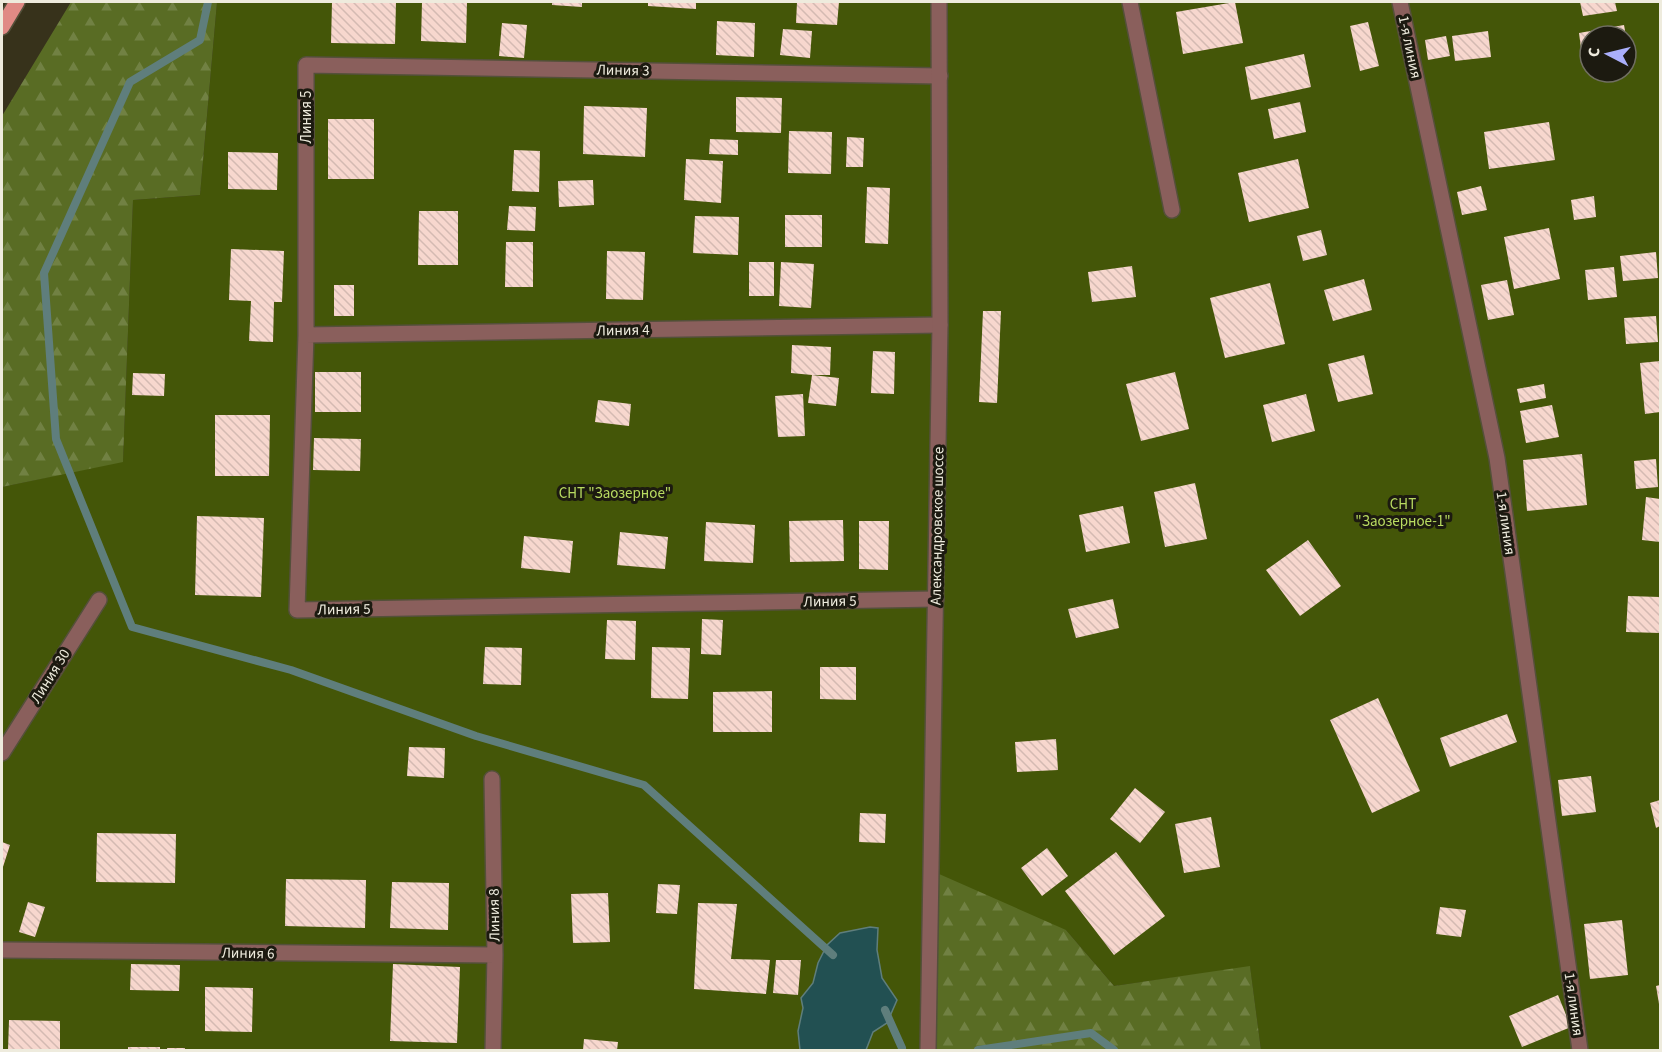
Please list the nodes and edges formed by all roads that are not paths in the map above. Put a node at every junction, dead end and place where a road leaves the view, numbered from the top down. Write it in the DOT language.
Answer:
graph roads {
  1 [pos="17,2"];
  2 [pos="939,2"];
  3 [pos="1130,2"];
  4 [pos="1400,2"];
  5 [pos="2,27"];
  6 [pos="306,64"];
  7 [pos="940,76"];
  8 [pos="1172,210"];
  9 [pos="940,325"];
  10 [pos="306,335"];
  11 [pos="936,599"];
  12 [pos="99,600"];
  13 [pos="2,753"];
  14 [pos="492,779"];
  15 [pos="2,950"];
  16 [pos="495,955"];
  17 [pos="493,1050"];
  18 [pos="928,1050"];
  19 [pos="1580,1050"];
  1 -- 5 [label="main road"];
  2 -- 7 [label="street, Александровское шоссе"];
  3 -- 8 [label="street"];
  4 -- 19 [label="street, 1-я линия"];
  6 -- 7 [label="street, Линия 3"];
  6 -- 10 [label="street, Линия 5"];
  7 -- 9 [label="street, Александровское шоссе"];
  9 -- 10 [label="street, Линия 4"];
  9 -- 11 [label="street, Александровское шоссе"];
  10 -- 11 [label="street, Линия 5"];
  11 -- 18 [label="street, Александровское шоссе"];
  12 -- 13 [label="street, Линия 30"];
  14 -- 16 [label="street, Линия 8"];
  15 -- 16 [label="street, Линия 6"];
  16 -- 17 [label="street, Линия 8"];
}
